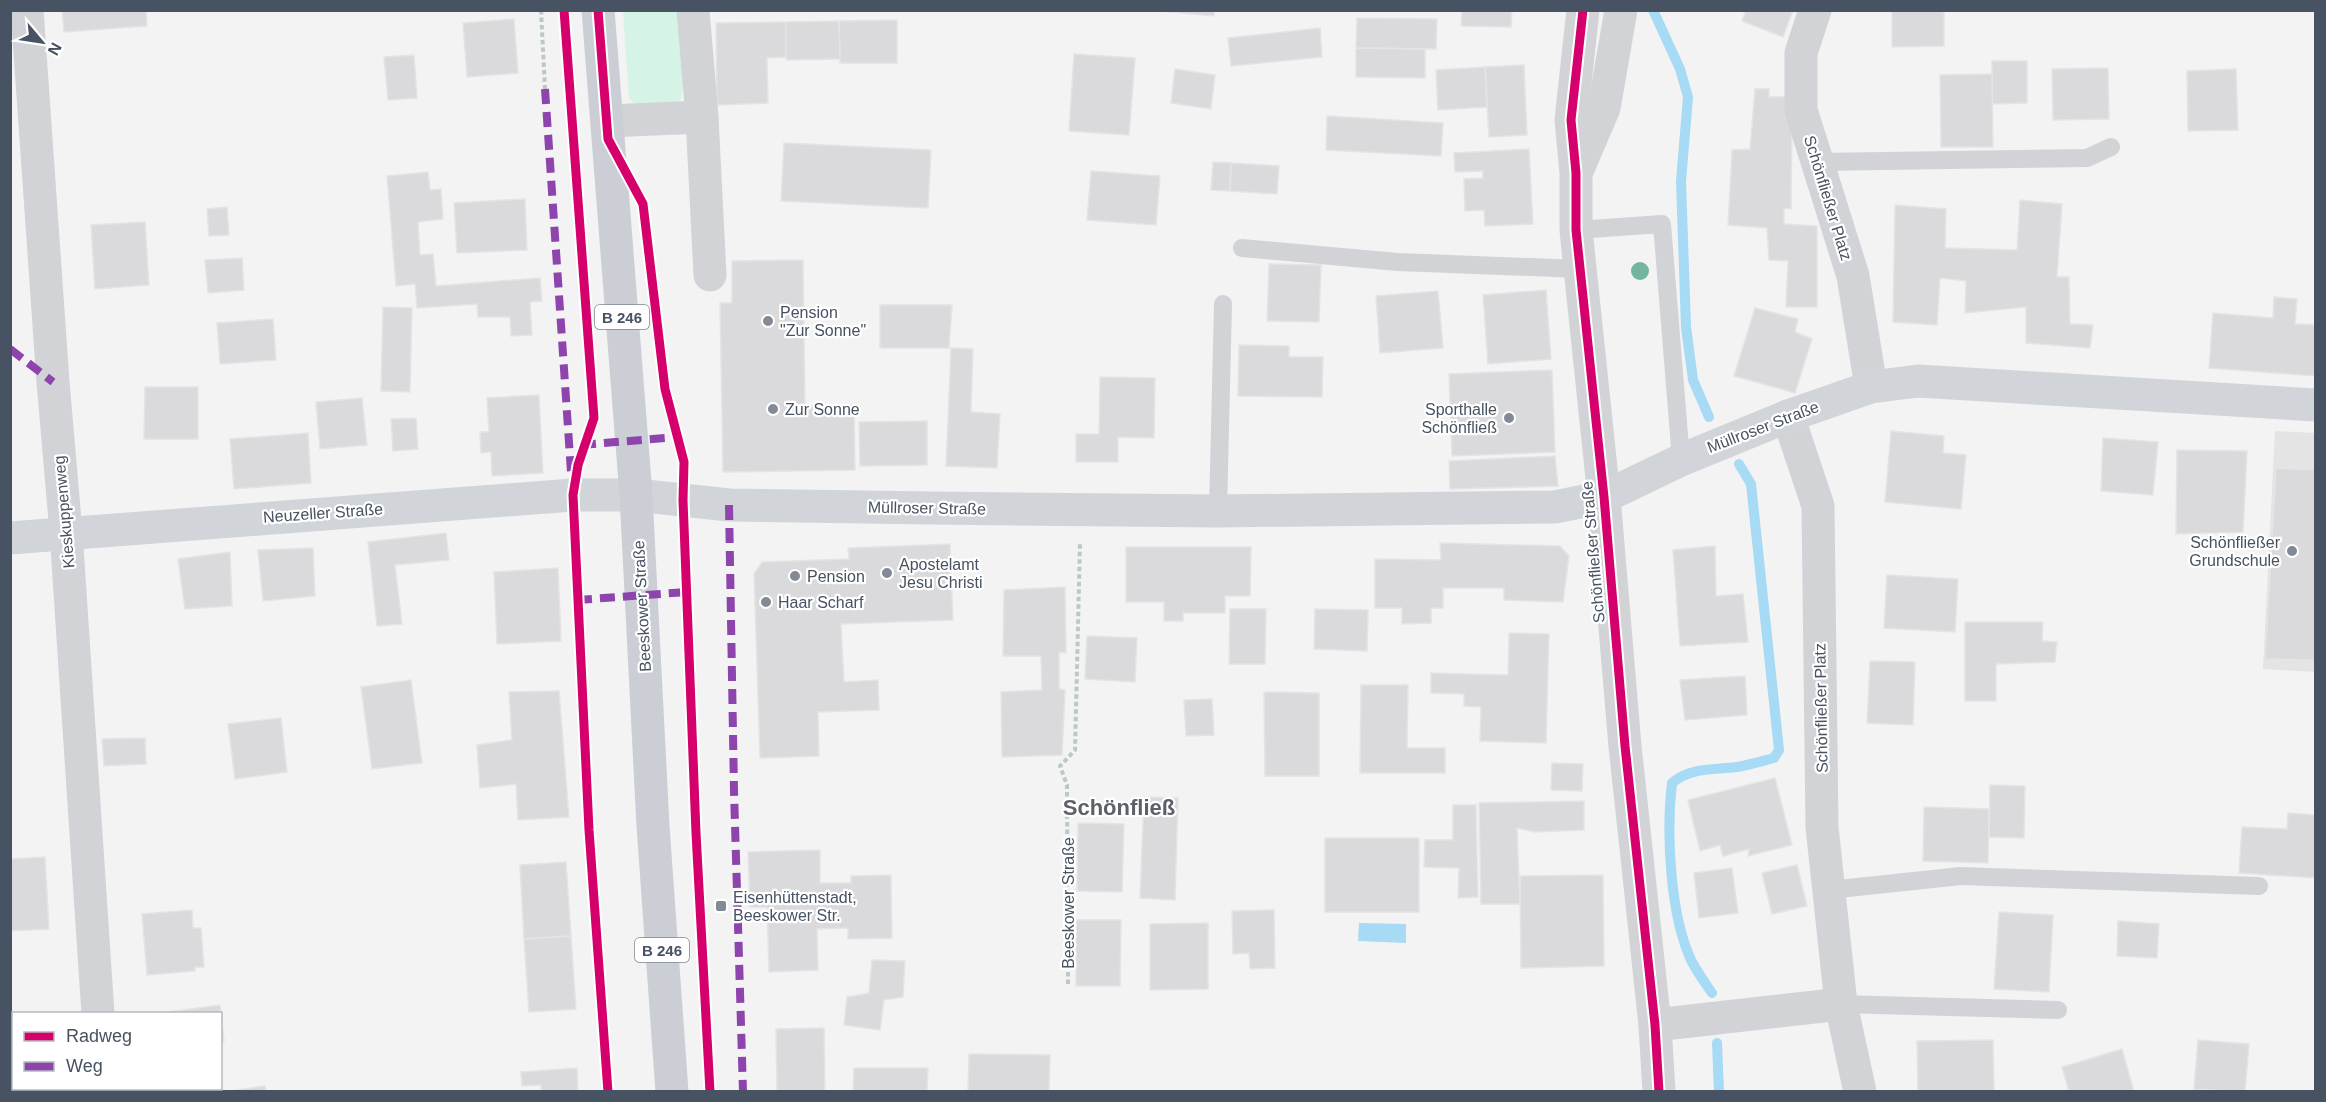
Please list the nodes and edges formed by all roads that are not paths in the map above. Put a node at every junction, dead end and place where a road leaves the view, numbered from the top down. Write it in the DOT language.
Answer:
graph roads {
  1 [pos="27,10"];
  2 [pos="598,10"];
  3 [pos="693,10"];
  4 [pos="1583,10"];
  5 [pos="1621,10"];
  6 [pos="1815,10"];
  7 [pos="702,117"];
  8 [pos="607,121"];
  9 [pos="2110,147"];
  10 [pos="1817,162"];
  11 [pos="1576,173"];
  12 [pos="1575,230"];
  13 [pos="1242,248"];
  14 [pos="1580,269"];
  15 [pos="710,275"];
  16 [pos="1223,304"];
  17 [pos="1871,387"];
  18 [pos="2316,405"];
  19 [pos="1788,417"];
  20 [pos="1681,460"];
  21 [pos="636,495"];
  22 [pos="1604,498"];
  23 [pos="1218,511"];
  24 [pos="66,532"];
  25 [pos="10,538"];
  26 [pos="2259,886"];
  27 [pos="1829,890"];
  28 [pos="1841,1004"];
  29 [pos="2058,1010"];
  30 [pos="98,1012"];
  31 [pos="1655,1025"];
  32 [pos="672,1092"];
  33 [pos="1659,1092"];
  34 [pos="1860,1092"];
  1 -- 24 [label="street, Kieskuppenweg"];
  2 -- 8 [label="main road, Beeskower Straße / B 246"];
  3 -- 7 [label="street"];
  4 -- 11 [label="street, Schönfließer Straße"];
  5 -- 11 [label="street, Schönfließer Straße"];
  6 -- 10 [label="street, Schönfließer Platz"];
  7 -- 8 [label="street"];
  7 -- 15 [label="street"];
  8 -- 21 [label="main road, Beeskower Straße / B 246"];
  9 -- 10 [label="lane"];
  10 -- 17 [label="street, Schönfließer Platz"];
  11 -- 12 [label="street, Schönfließer Straße"];
  12 -- 14 [label="street, Schönfließer Straße"];
  12 -- 20 [label="lane"];
  13 -- 14 [label="lane"];
  14 -- 22 [label="street, Schönfließer Straße"];
  16 -- 23 [label="lane"];
  17 -- 18 [label="main road, Müllroser Straße"];
  17 -- 19 [label="main road, Müllroser Straße"];
  19 -- 20 [label="main road, Müllroser Straße"];
  19 -- 27 [label="street, Schönfließer Platz"];
  20 -- 22 [label="main road, Müllroser Straße"];
  21 -- 23 [label="main road, Müllroser Straße"];
  21 -- 24 [label="main road, Neuzeller Straße"];
  21 -- 32 [label="main road, Beeskower Straße / B 246"];
  22 -- 23 [label="main road, Müllroser Straße"];
  22 -- 31 [label="street, Schönfließer Straße"];
  24 -- 25 [label="main road, Neuzeller Straße"];
  24 -- 30 [label="street, Kieskuppenweg"];
  26 -- 27 [label="lane"];
  27 -- 28 [label="street, Schönfließer Platz"];
  28 -- 29 [label="lane"];
  28 -- 31 [label="street"];
  28 -- 34 [label="street, Schönfließer Platz"];
  31 -- 33 [label="street, Schönfließer Straße"];
}
